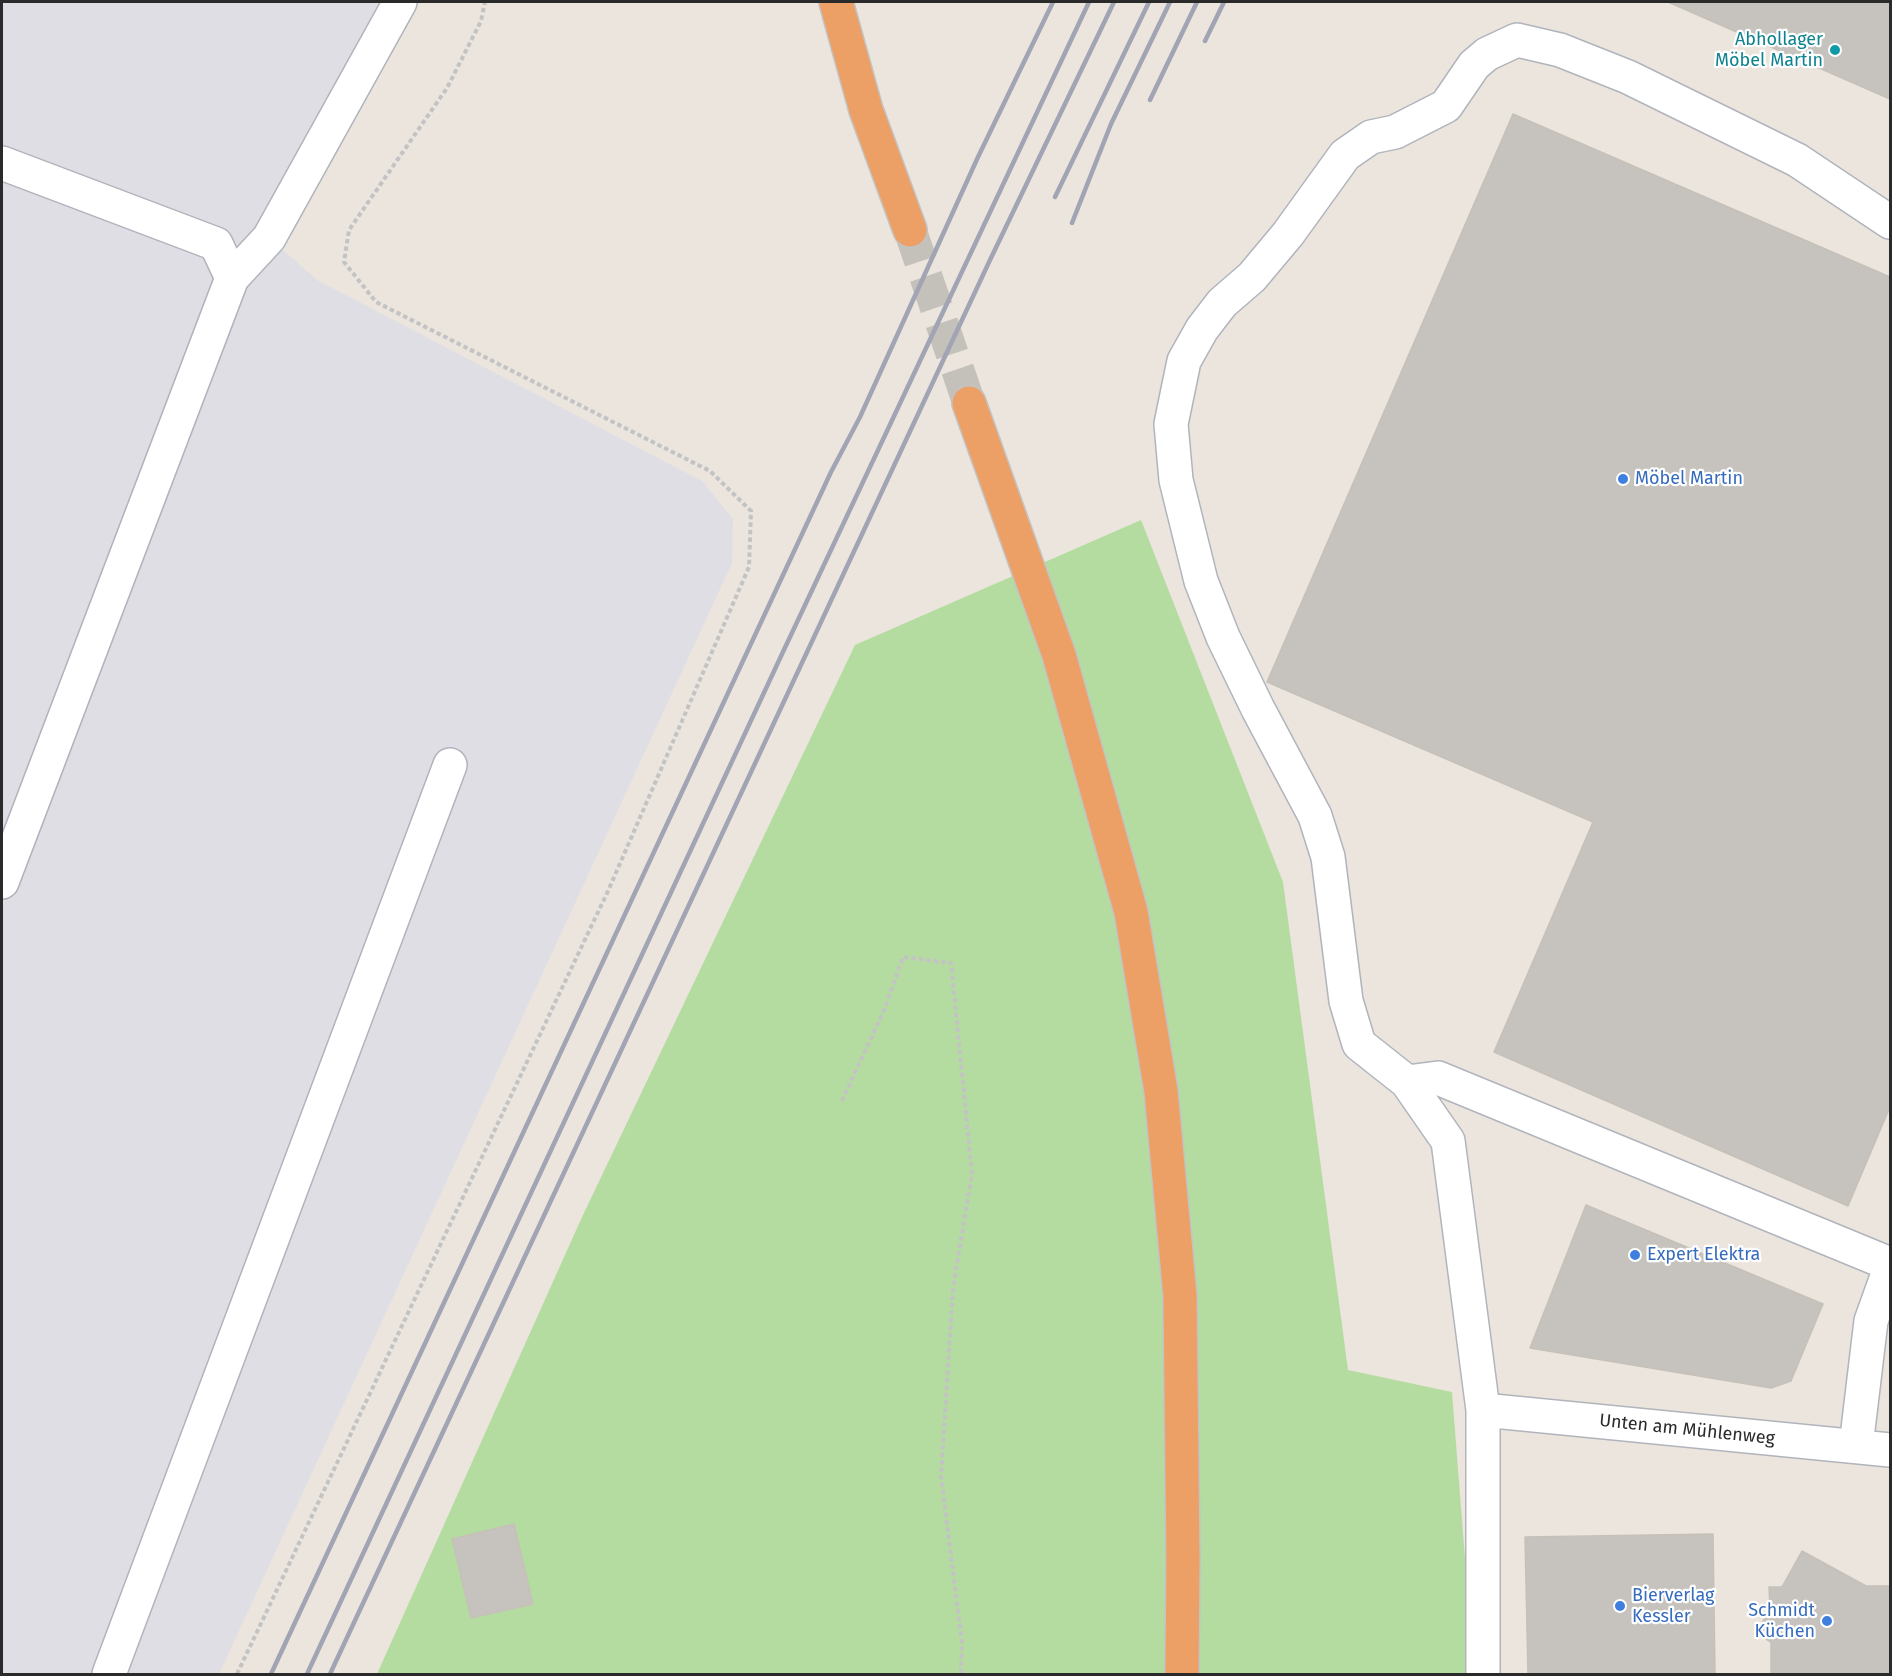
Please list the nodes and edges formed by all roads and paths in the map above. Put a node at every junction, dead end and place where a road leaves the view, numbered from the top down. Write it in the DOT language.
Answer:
graph roads {
  1 [pos="400,2"];
  2 [pos="485,2"];
  3 [pos="836,2"];
  4 [pos="2,163"];
  5 [pos="1890,222"];
  6 [pos="910,230"];
  7 [pos="232,278"];
  8 [pos="969,403"];
  9 [pos="450,765"];
  10 [pos="2,882"];
  11 [pos="1407,1082"];
  12 [pos="842,1101"];
  13 [pos="1890,1266"];
  14 [pos="1883,1300"];
  15 [pos="1483,1410"];
  16 [pos="1856,1446"];
  17 [pos="1890,1450"];
  18 [pos="1183,1632"];
  19 [pos="109,1674"];
  20 [pos="237,1674"];
  21 [pos="960,1674"];
  22 [pos="1177,1674"];
  23 [pos="1182,1674"];
  24 [pos="1483,1674"];
  1 -- 7 [label="street"];
  2 -- 20 [label="path"];
  3 -- 6 [label="highway"];
  4 -- 7 [label="street"];
  5 -- 11 [label="street"];
  7 -- 10 [label="street"];
  8 -- 18 [label="highway"];
  9 -- 19 [label="street"];
  11 -- 13 [label="street"];
  11 -- 15 [label="street"];
  12 -- 21 [label="path"];
  13 -- 14 [label="street"];
  14 -- 16 [label="street"];
  15 -- 16 [label="street, Unten am Mühlenweg"];
  15 -- 24 [label="street"];
  16 -- 17 [label="street, Unten am Mühlenweg"];
  18 -- 22 [label="highway"];
  18 -- 23 [label="highway"];
}
